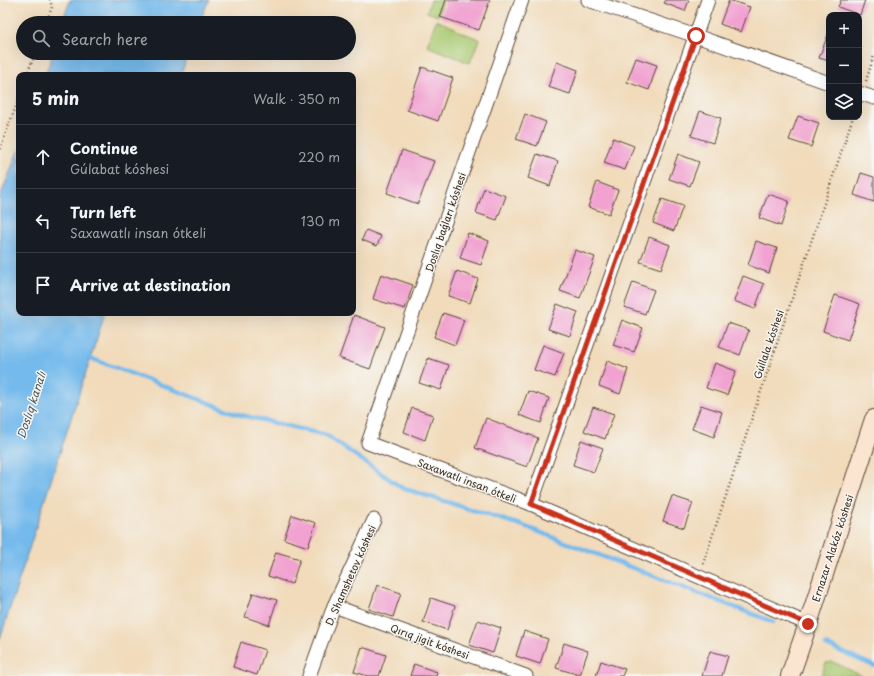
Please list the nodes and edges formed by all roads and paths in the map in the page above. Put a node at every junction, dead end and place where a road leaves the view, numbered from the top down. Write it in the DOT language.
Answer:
graph roads {
  1 [pos="50,0"];
  2 [pos="522,0"];
  3 [pos="588,0"];
  4 [pos="708,0"];
  5 [pos="48,16"];
  6 [pos="696,36"];
  7 [pos="874,56"];
  8 [pos="32,60"];
  9 [pos="28,72"];
  10 [pos="826,82"];
  11 [pos="862,89"];
  12 [pos="862,95"];
  13 [pos="874,98"];
  14 [pos="16,106"];
  15 [pos="853,120"];
  16 [pos="0,149"];
  17 [pos="874,419"];
  18 [pos="368,443"];
  19 [pos="531,504"];
  20 [pos="374,520"];
  21 [pos="698,576"];
  22 [pos="334,606"];
  23 [pos="808,624"];
  24 [pos="309,676"];
  25 [pos="526,676"];
  26 [pos="790,676"];
  1 -- 5 [label="path"];
  2 -- 18 [label="street, Doslıq baǵları kóshesi"];
  3 -- 6 [label="street"];
  4 -- 6 [label="street"];
  6 -- 10 [label="street"];
  6 -- 19 [label="street"];
  7 -- 11 [label="path"];
  8 -- 9 [label="path"];
  12 -- 13 [label="street"];
  14 -- 16 [label="path"];
  15 -- 21 [label="path, Gúllala kóshesi"];
  17 -- 23 [label="main road, Ernazar Alakóz kóshesi"];
  18 -- 19 [label="street, Saxawatlı insan ótkeli"];
  19 -- 21 [label="street, Saxawatlı insan ótkeli"];
  20 -- 22 [label="street, D. Shamshetov kóshesi"];
  21 -- 23 [label="street, Saxawatlı insan ótkeli"];
  22 -- 24 [label="street, D. Shamshetov kóshesi"];
  22 -- 25 [label="street, Qırıq jigit kóshesi"];
  23 -- 26 [label="main road, Ernazar Alakóz kóshesi"];
}
